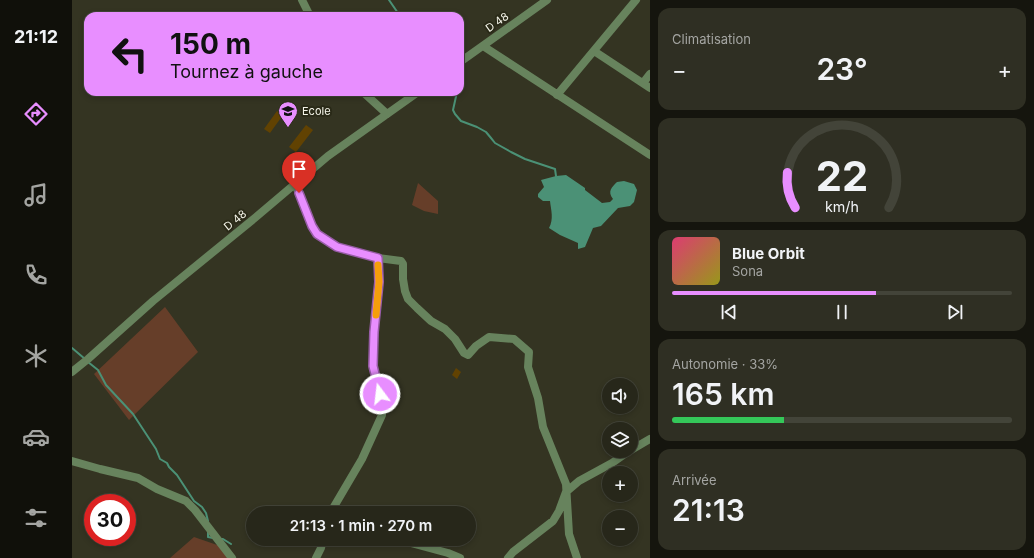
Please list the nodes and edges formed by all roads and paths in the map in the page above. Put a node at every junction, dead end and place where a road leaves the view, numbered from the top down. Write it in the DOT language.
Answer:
graph roads {
  1 [pos="302,0"];
  2 [pos="547,0"];
  3 [pos="636,0"];
  4 [pos="308,12"];
  5 [pos="483,46"];
  6 [pos="594,51"];
  7 [pos="464,59"];
  8 [pos="650,74"];
  9 [pos="643,83"];
  10 [pos="650,88"];
  11 [pos="557,95"];
  12 [pos="367,96"];
  13 [pos="412,96"];
  14 [pos="386,114"];
  15 [pos="650,155"];
  16 [pos="295,184"];
  17 [pos="378,258"];
  18 [pos="72,372"];
  19 [pos="650,439"];
  20 [pos="638,446"];
  21 [pos="619,458"];
  22 [pos="72,461"];
  23 [pos="566,492"];
  24 [pos="334,506"];
  25 [pos="321,546"];
  26 [pos="422,546"];
  27 [pos="232,558"];
  28 [pos="316,558"];
  29 [pos="460,558"];
  30 [pos="508,558"];
  31 [pos="577,558"];
  1 -- 4 [label="street"];
  2 -- 5 [label="street, D 48"];
  3 -- 6 [label="street"];
  5 -- 7 [label="street, D 48"];
  5 -- 11 [label="street"];
  6 -- 9 [label="street"];
  6 -- 11 [label="street"];
  8 -- 9 [label="street"];
  9 -- 10 [label="street"];
  11 -- 15 [label="street"];
  12 -- 14 [label="street"];
  13 -- 14 [label="street, D 48"];
  14 -- 16 [label="street, D 48"];
  16 -- 17 [label="street"];
  16 -- 18 [label="street, D 48"];
  17 -- 23 [label="street"];
  17 -- 24 [label="street"];
  19 -- 20 [label="street"];
  21 -- 23 [label="street"];
  22 -- 27 [label="street"];
  23 -- 30 [label="street"];
  23 -- 31 [label="street"];
  25 -- 28 [label="street"];
  26 -- 29 [label="street"];
}
